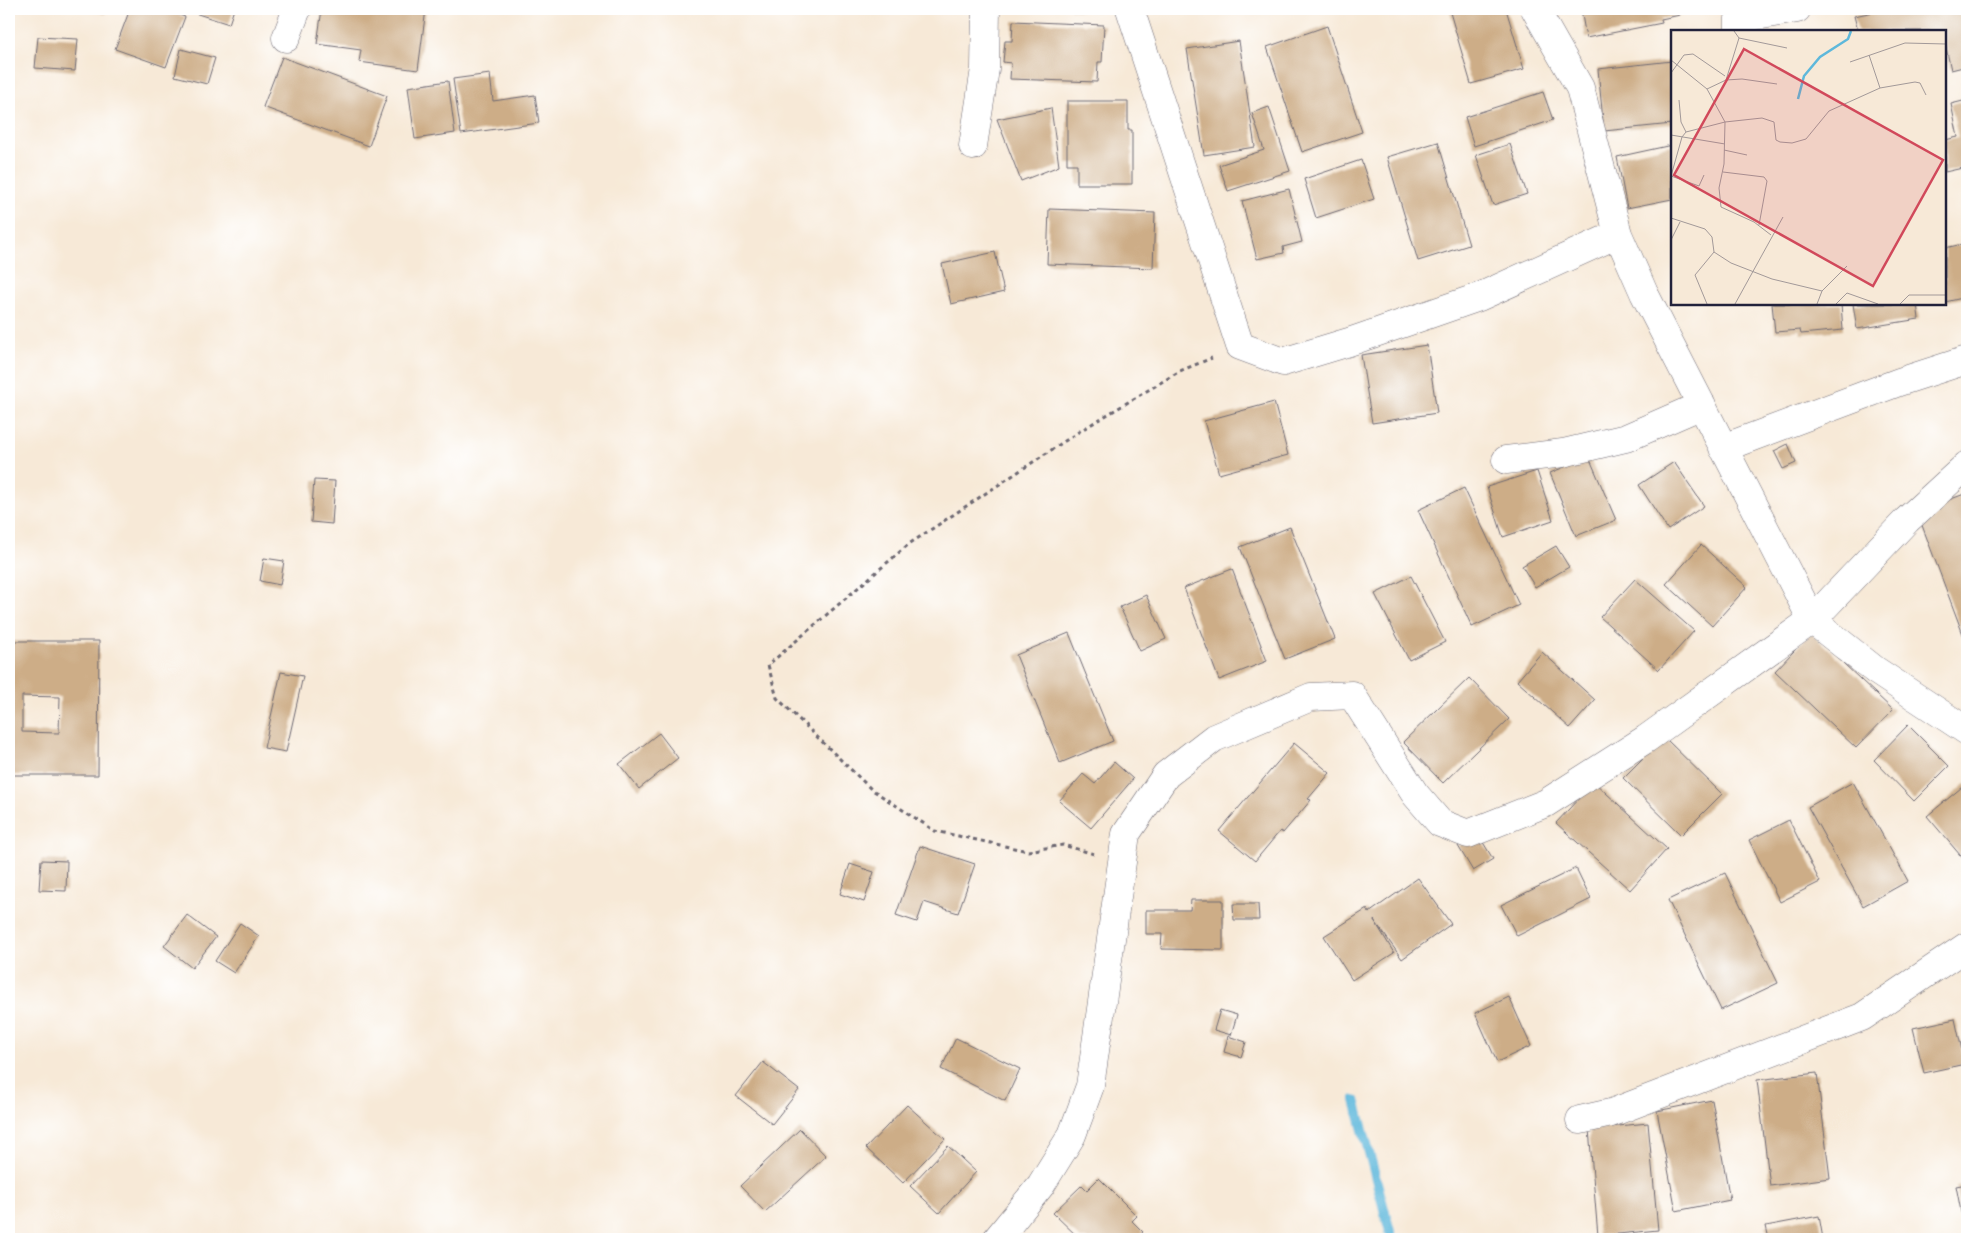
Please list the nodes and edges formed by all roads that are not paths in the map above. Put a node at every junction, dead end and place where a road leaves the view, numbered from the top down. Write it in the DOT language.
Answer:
graph roads {
  1 [pos="297,9"];
  2 [pos="986,9"];
  3 [pos="1130,9"];
  4 [pos="1535,9"];
  5 [pos="1797,9"];
  6 [pos="1739,30"];
  7 [pos="286,38"];
  8 [pos="973,146"];
  9 [pos="1618,234"];
  10 [pos="1967,360"];
  11 [pos="1702,405"];
  12 [pos="1724,448"];
  13 [pos="1506,460"];
  14 [pos="1967,466"];
  15 [pos="1812,620"];
  16 [pos="1967,731"];
  17 [pos="1967,946"];
  18 [pos="1580,1120"];
  19 [pos="997,1239"];
  1 -- 7 [label="street"];
  2 -- 8 [label="street"];
  3 -- 9 [label="street"];
  4 -- 9 [label="street"];
  5 -- 6 [label="street"];
  9 -- 11 [label="street"];
  10 -- 12 [label="street"];
  11 -- 12 [label="street"];
  11 -- 13 [label="street"];
  12 -- 15 [label="street"];
  14 -- 15 [label="street"];
  15 -- 16 [label="street"];
  15 -- 19 [label="street"];
  17 -- 18 [label="street"];
}
